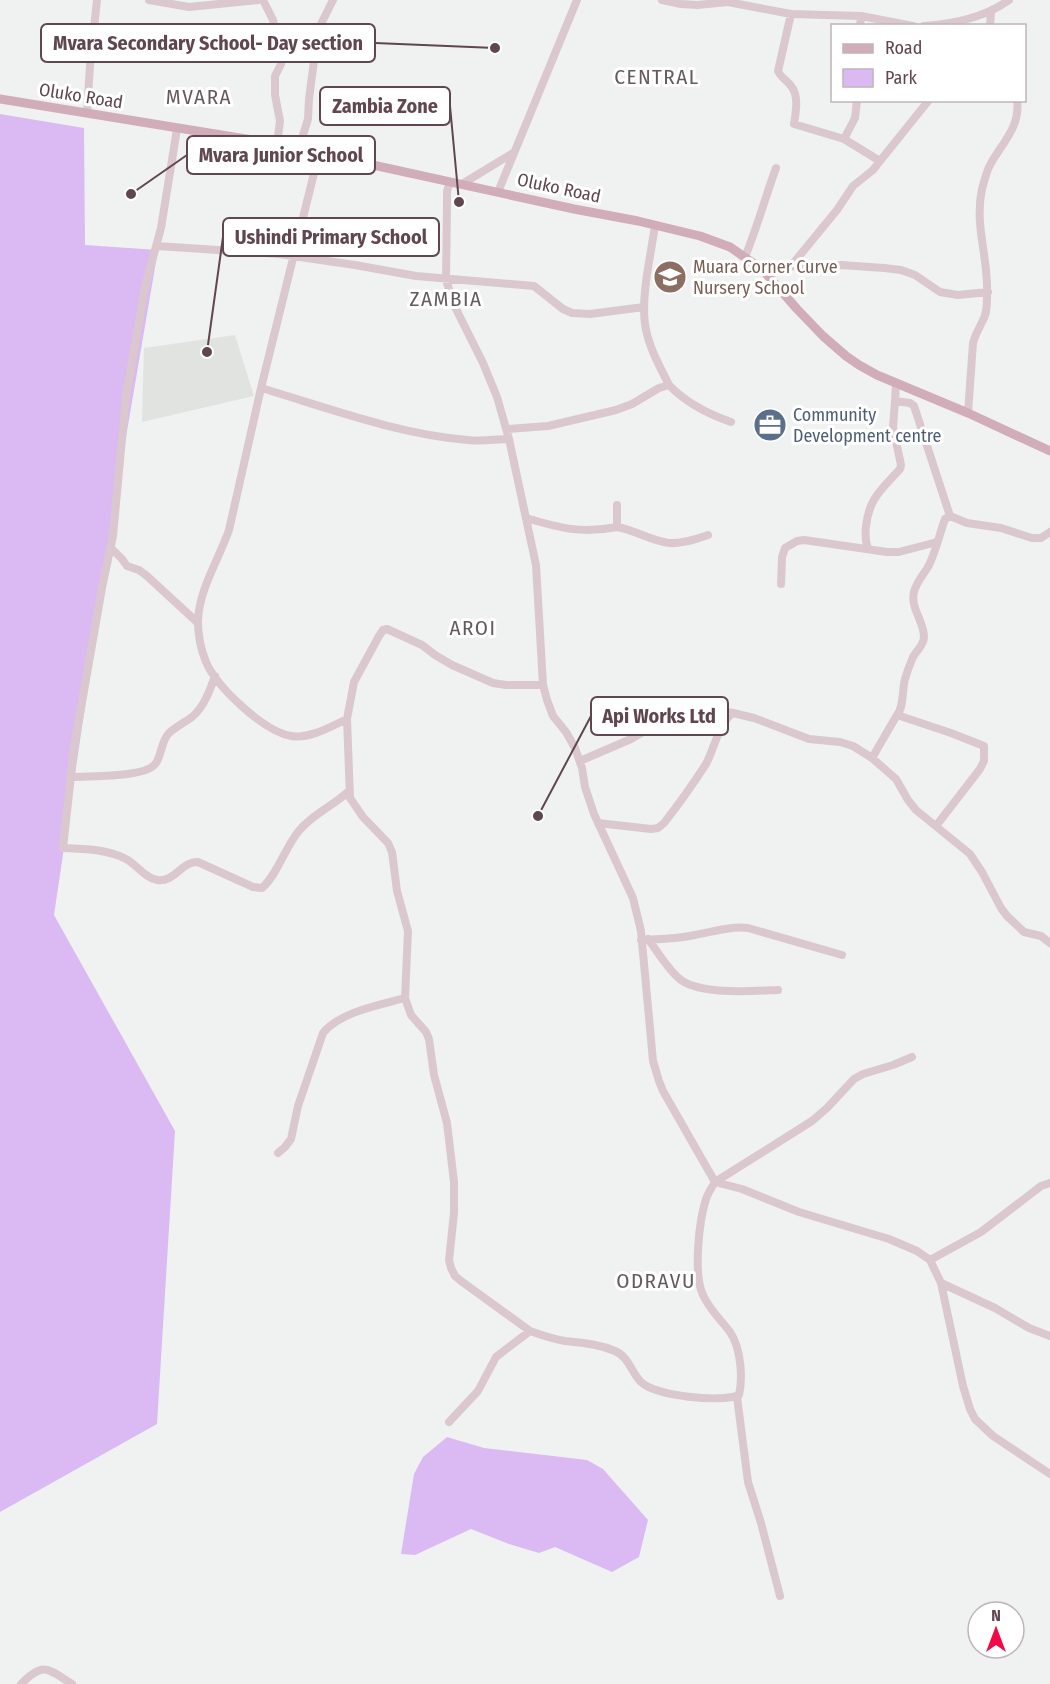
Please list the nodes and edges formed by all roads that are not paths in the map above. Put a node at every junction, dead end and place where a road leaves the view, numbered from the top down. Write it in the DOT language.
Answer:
graph roads {
  1 [pos="97,0"];
  2 [pos="149,0"];
  3 [pos="258,0"];
  4 [pos="263,0"];
  5 [pos="333,0"];
  6 [pos="577,0"];
  7 [pos="662,0"];
  8 [pos="1009,0"];
  9 [pos="992,12"];
  10 [pos="790,14"];
  11 [pos="861,16"];
  12 [pos="963,23"];
  13 [pos="860,24"];
  14 [pos="903,24"];
  15 [pos="990,24"];
  16 [pos="0,99"];
  17 [pos="856,102"];
  18 [pos="927,102"];
  19 [pos="1017,102"];
  20 [pos="87,113"];
  21 [pos="177,129"];
  22 [pos="844,140"];
  23 [pos="277,144"];
  24 [pos="301,149"];
  25 [pos="514,152"];
  26 [pos="319,153"];
  27 [pos="880,161"];
  28 [pos="776,168"];
  29 [pos="450,182"];
  30 [pos="462,184"];
  31 [pos="498,192"];
  32 [pos="655,225"];
  33 [pos="157,246"];
  34 [pos="292,256"];
  35 [pos="745,257"];
  36 [pos="791,266"];
  37 [pos="763,270"];
  38 [pos="446,280"];
  39 [pos="988,292"];
  40 [pos="644,307"];
  41 [pos="896,383"];
  42 [pos="669,385"];
  43 [pos="261,388"];
  44 [pos="895,401"];
  45 [pos="968,413"];
  46 [pos="731,422"];
  47 [pos="507,429"];
  48 [pos="510,439"];
  49 [pos="1050,451"];
  50 [pos="617,505"];
  51 [pos="950,516"];
  52 [pos="526,518"];
  53 [pos="617,527"];
  54 [pos="1050,532"];
  55 [pos="708,535"];
  56 [pos="938,542"];
  57 [pos="111,548"];
  58 [pos="868,549"];
  59 [pos="781,584"];
  60 [pos="198,623"];
  61 [pos="215,676"];
  62 [pos="543,685"];
  63 [pos="733,713"];
  64 [pos="897,715"];
  65 [pos="347,719"];
  66 [pos="873,758"];
  67 [pos="580,761"];
  68 [pos="70,777"];
  69 [pos="349,791"];
  70 [pos="598,823"];
  71 [pos="936,826"];
  72 [pos="645,939"];
  73 [pos="1050,943"];
  74 [pos="842,955"];
  75 [pos="778,990"];
  76 [pos="405,998"];
  77 [pos="912,1057"];
  78 [pos="278,1154"];
  79 [pos="714,1182"];
  80 [pos="1050,1183"];
  81 [pos="930,1260"];
  82 [pos="941,1283"];
  83 [pos="530,1331"];
  84 [pos="1050,1336"];
  85 [pos="736,1397"];
  86 [pos="449,1422"];
  87 [pos="1050,1474"];
  88 [pos="780,1596"];
  89 [pos="21,1684"];
  90 [pos="72,1684"];
  1 -- 20 [label="street"];
  2 -- 3 [label="street"];
  4 -- 23 [label="street"];
  5 -- 24 [label="street"];
  6 -- 25 [label="street"];
  7 -- 10 [label="street"];
  8 -- 9 [label="street"];
  9 -- 12 [label="street"];
  9 -- 15 [label="street"];
  10 -- 11 [label="street"];
  10 -- 22 [label="street"];
  11 -- 13 [label="street"];
  11 -- 14 [label="street"];
  16 -- 20 [label="main road, Oluko Road"];
  17 -- 22 [label="street"];
  18 -- 27 [label="street"];
  19 -- 39 [label="street"];
  20 -- 21 [label="main road, Oluko Road"];
  21 -- 23 [label="main road, Oluko Road"];
  21 -- 33 [label="street"];
  22 -- 27 [label="street"];
  23 -- 24 [label="main road, Oluko Road"];
  24 -- 26 [label="main road, Oluko Road"];
  25 -- 30 [label="street"];
  25 -- 31 [label="street"];
  26 -- 29 [label="main road, Oluko Road"];
  26 -- 34 [label="street"];
  27 -- 36 [label="street"];
  28 -- 35 [label="street"];
  29 -- 30 [label="main road, Oluko Road"];
  29 -- 38 [label="street"];
  30 -- 31 [label="main road, Oluko Road"];
  31 -- 32 [label="main road, Oluko Road"];
  32 -- 35 [label="main road, Oluko Road"];
  32 -- 40 [label="street"];
  33 -- 34 [label="street"];
  33 -- 57 [label="street"];
  34 -- 38 [label="street"];
  34 -- 43 [label="street"];
  35 -- 37 [label="main road, Oluko Road"];
  36 -- 37 [label="street"];
  36 -- 39 [label="street"];
  37 -- 41 [label="main road, Oluko Road"];
  38 -- 40 [label="street"];
  38 -- 47 [label="street"];
  39 -- 45 [label="street"];
  40 -- 42 [label="street"];
  41 -- 44 [label="street"];
  41 -- 45 [label="main road, Oluko Road"];
  42 -- 46 [label="street"];
  42 -- 47 [label="street"];
  43 -- 48 [label="street"];
  43 -- 60 [label="street"];
  44 -- 51 [label="street"];
  44 -- 58 [label="street"];
  45 -- 49 [label="main road, Oluko Road"];
  47 -- 48 [label="street"];
  48 -- 52 [label="street"];
  50 -- 53 [label="street"];
  51 -- 54 [label="street"];
  51 -- 56 [label="street"];
  52 -- 53 [label="street"];
  52 -- 62 [label="street"];
  53 -- 55 [label="street"];
  56 -- 58 [label="street"];
  56 -- 64 [label="street"];
  57 -- 60 [label="street"];
  57 -- 68 [label="street"];
  58 -- 59 [label="street"];
  60 -- 61 [label="street"];
  61 -- 65 [label="street"];
  61 -- 68 [label="street"];
  62 -- 65 [label="street"];
  62 -- 67 [label="street"];
  63 -- 66 [label="street"];
  63 -- 67 [label="street"];
  63 -- 70 [label="street"];
  64 -- 66 [label="street"];
  64 -- 71 [label="street"];
  65 -- 69 [label="street"];
  66 -- 71 [label="street"];
  67 -- 70 [label="street"];
  68 -- 69 [label="street"];
  69 -- 76 [label="street"];
  70 -- 72 [label="street"];
  71 -- 73 [label="street"];
  72 -- 74 [label="street"];
  72 -- 75 [label="street"];
  72 -- 79 [label="street"];
  76 -- 78 [label="street"];
  76 -- 83 [label="street"];
  77 -- 79 [label="street"];
  79 -- 81 [label="street"];
  79 -- 85 [label="street"];
  80 -- 81 [label="street"];
  81 -- 82 [label="street"];
  82 -- 84 [label="street"];
  82 -- 87 [label="street"];
  83 -- 85 [label="street"];
  83 -- 86 [label="street"];
  85 -- 88 [label="street"];
  89 -- 90 [label="street"];
}
